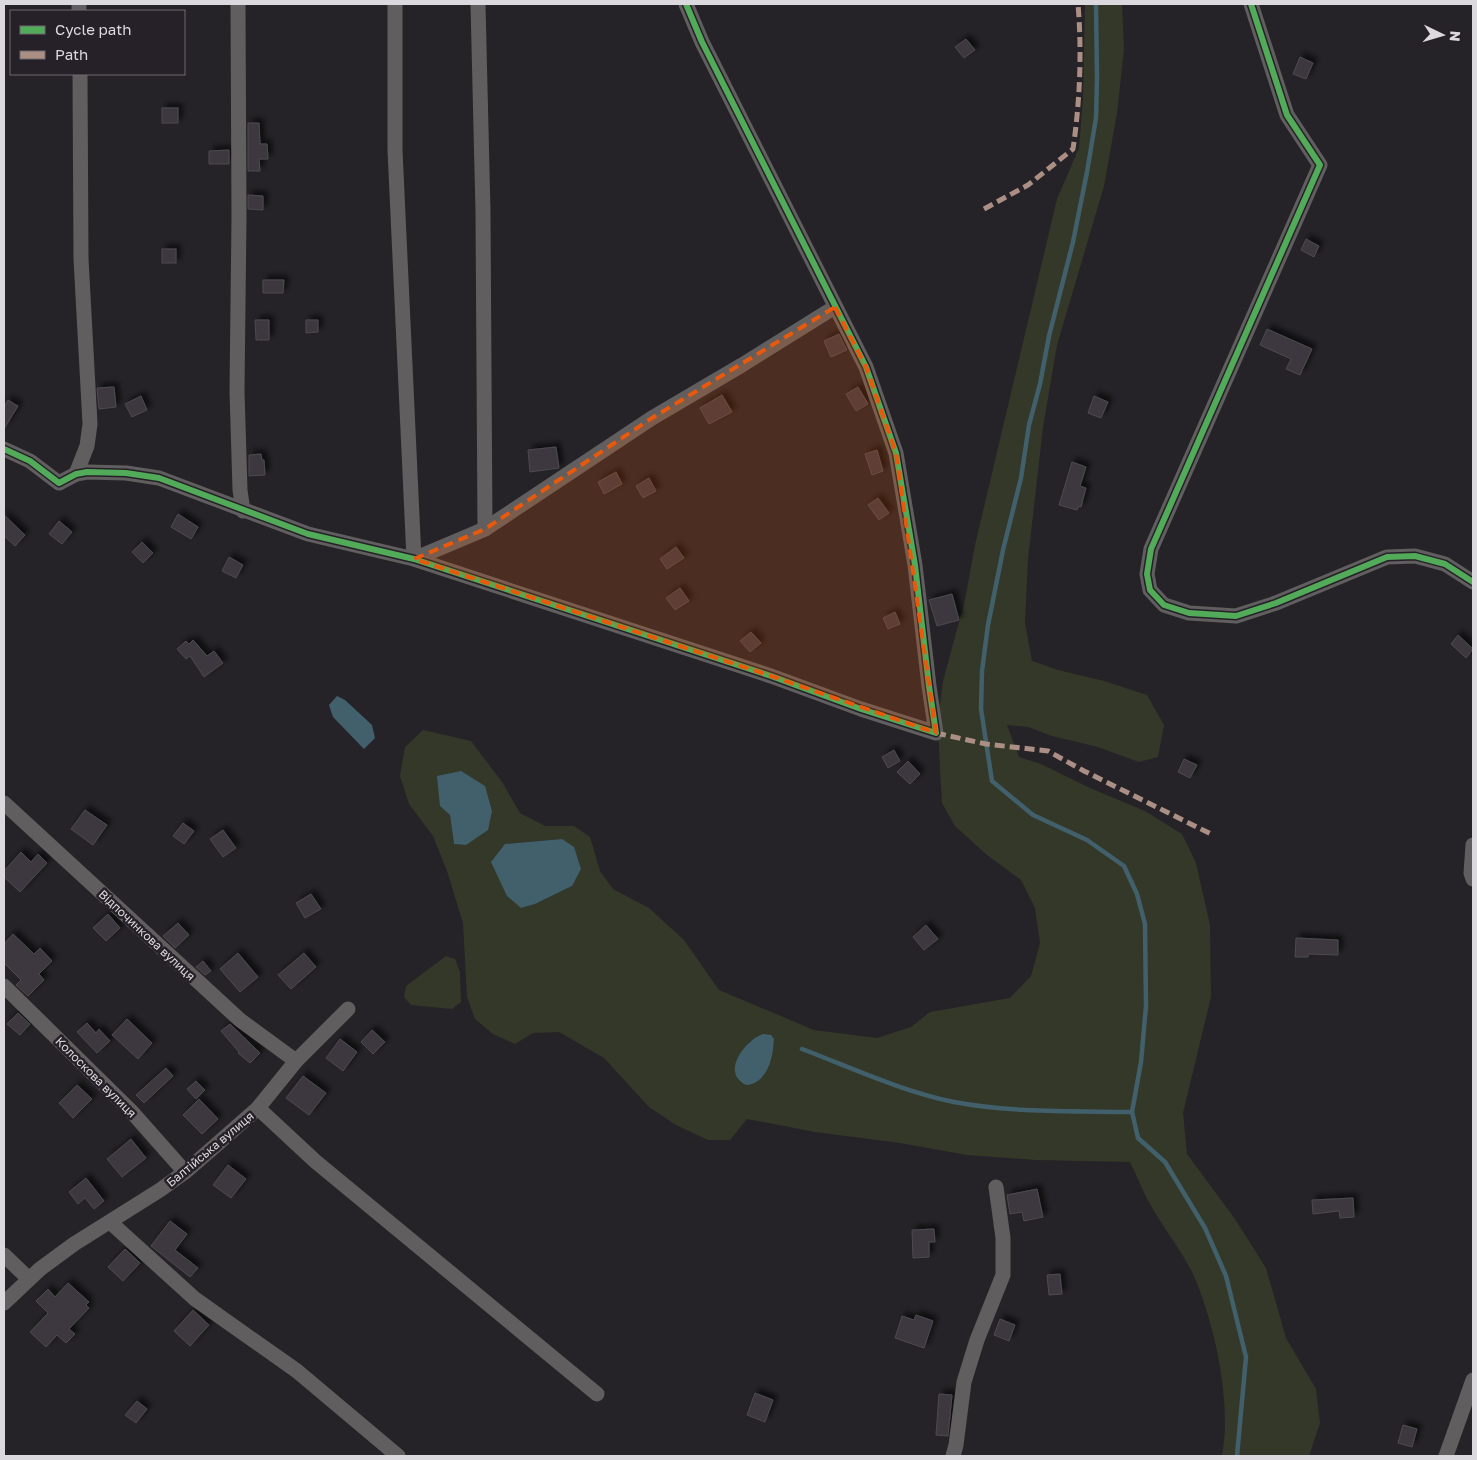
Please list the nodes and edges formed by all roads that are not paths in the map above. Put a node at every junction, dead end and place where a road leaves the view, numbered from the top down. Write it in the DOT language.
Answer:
graph roads {
  1 [pos="238,4"];
  2 [pos="395,4"];
  3 [pos="478,4"];
  4 [pos="686,4"];
  5 [pos="1250,4"];
  6 [pos="80,75"];
  7 [pos="835,307"];
  8 [pos="4,449"];
  9 [pos="76,474"];
  10 [pos="243,511"];
  11 [pos="485,529"];
  12 [pos="414,559"];
  13 [pos="1473,582"];
  14 [pos="4,803"];
  15 [pos="1473,845"];
  16 [pos="1473,879"];
  17 [pos="4,986"];
  18 [pos="348,1009"];
  19 [pos="296,1062"];
  20 [pos="258,1108"];
  21 [pos="184,1172"];
  22 [pos="996,1187"];
  23 [pos="110,1222"];
  24 [pos="4,1255"];
  25 [pos="29,1279"];
  26 [pos="4,1302"];
  27 [pos="1473,1380"];
  28 [pos="597,1394"];
  29 [pos="398,1456"];
  30 [pos="953,1456"];
  31 [pos="1446,1456"];
  1 -- 10 [label="street"];
  2 -- 12 [label="street"];
  3 -- 11 [label="street"];
  4 -- 7 [label="street"];
  5 -- 13 [label="street"];
  6 -- 9 [label="street"];
  7 -- 11 [label="street"];
  7 -- 12 [label="street"];
  8 -- 9 [label="street"];
  9 -- 10 [label="street"];
  10 -- 12 [label="street"];
  11 -- 12 [label="street"];
  14 -- 19 [label="street, Відпочинкова вулиця"];
  15 -- 16 [label="street"];
  17 -- 21 [label="street, Колоскова вулиця"];
  18 -- 19 [label="street, Балтійська вулиця"];
  19 -- 20 [label="street, Балтійська вулиця"];
  20 -- 21 [label="street, Балтійська вулиця"];
  20 -- 28 [label="street"];
  21 -- 23 [label="street, Балтійська вулиця"];
  22 -- 30 [label="street"];
  23 -- 25 [label="street, Балтійська вулиця"];
  23 -- 29 [label="street"];
  24 -- 25 [label="street"];
  25 -- 26 [label="street, Балтійська вулиця"];
  27 -- 31 [label="street"];
}
